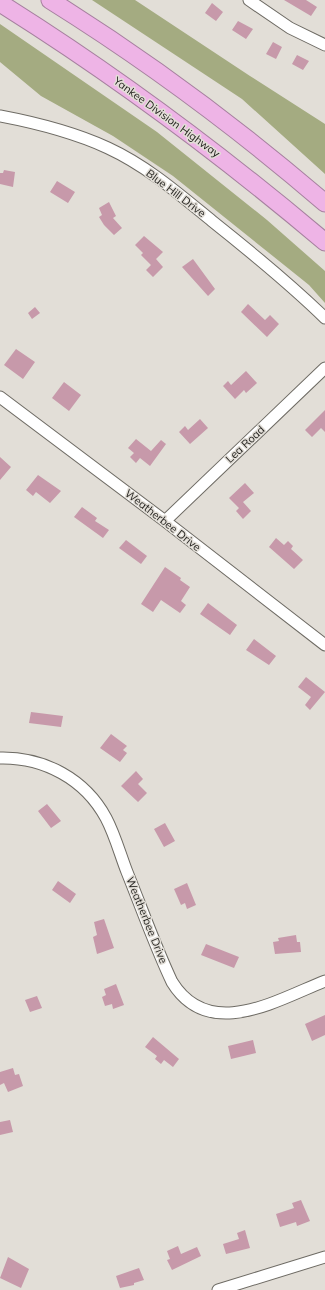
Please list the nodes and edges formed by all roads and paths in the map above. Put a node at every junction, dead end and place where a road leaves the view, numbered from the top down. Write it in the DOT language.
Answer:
graph roads {
  1 [pos="50,0"];
  2 [pos="249,0"];
  3 [pos="0,3"];
  4 [pos="325,45"];
  5 [pos="0,116"];
  6 [pos="325,203"];
  7 [pos="325,242"];
  8 [pos="325,318"];
  9 [pos="325,368"];
  10 [pos="0,397"];
  11 [pos="165,521"];
  12 [pos="325,645"];
  13 [pos="0,758"];
  14 [pos="325,981"];
  15 [pos="325,1257"];
  16 [pos="218,1290"];
  1 -- 6 [label="highway"];
  2 -- 4 [label="street"];
  3 -- 7 [label="highway, Yankee Division Highway"];
  5 -- 8 [label="street, Blue Hill Drive"];
  9 -- 11 [label="street, Lea Road"];
  10 -- 11 [label="street, Weatherbee Drive"];
  11 -- 12 [label="street, Weatherbee Drive"];
  13 -- 14 [label="street, Weatherbee Drive"];
  15 -- 16 [label="street"];
}
